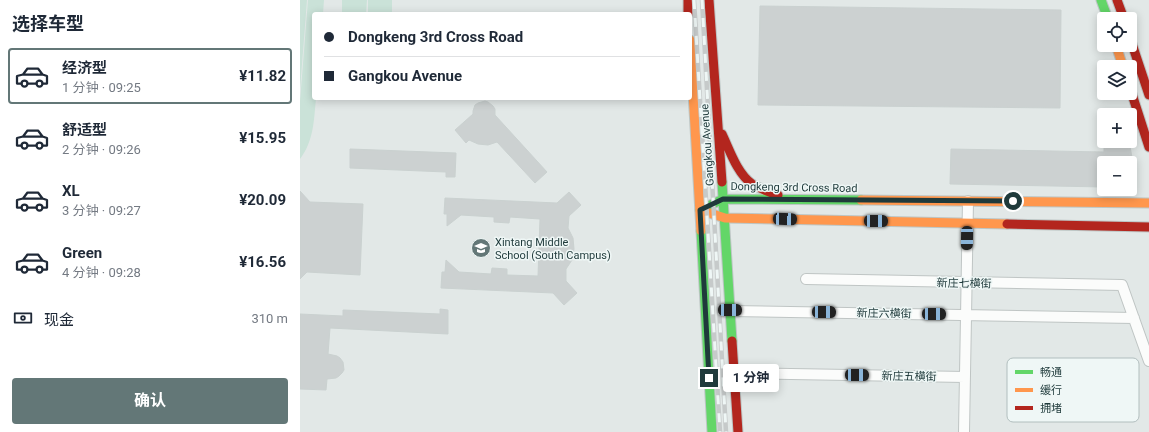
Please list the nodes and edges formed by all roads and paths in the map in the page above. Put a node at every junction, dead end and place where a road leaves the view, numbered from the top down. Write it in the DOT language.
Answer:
graph roads {
  1 [pos="688,0"];
  2 [pos="709,0"];
  3 [pos="1101,0"];
  4 [pos="1117,0"];
  5 [pos="688,12"];
  6 [pos="1105,12"];
  7 [pos="1121,12"];
  8 [pos="1136,52"];
  9 [pos="692,74"];
  10 [pos="1146,78"];
  11 [pos="1149,95"];
  12 [pos="1134,100"];
  13 [pos="718,125"];
  14 [pos="1149,147"];
  15 [pos="723,199"];
  16 [pos="789,199"];
  17 [pos="968,201"];
  18 [pos="1149,203"];
  19 [pos="700,210"];
  20 [pos="724,218"];
  21 [pos="968,223"];
  22 [pos="1149,227"];
  23 [pos="806,280"];
  24 [pos="966,283"];
  25 [pos="730,310"];
  26 [pos="966,315"];
  27 [pos="1134,318"];
  28 [pos="1149,361"];
  29 [pos="734,373"];
  30 [pos="965,377"];
  31 [pos="712,432"];
  32 [pos="738,432"];
  33 [pos="964,432"];
  1 -- 5 [label="street"];
  2 -- 13 [label="street, Gangkou Avenue"];
  3 -- 6 [label="street"];
  4 -- 7 [label="street"];
  8 -- 10 [label="street"];
  9 -- 19 [label="street, Gangkou Avenue"];
  10 -- 11 [label="street"];
  12 -- 14 [label="street"];
  13 -- 15 [label="street, Gangkou Avenue"];
  13 -- 16 [label="street"];
  15 -- 16 [label="street, Dongkeng 3rd Cross Road"];
  15 -- 19 [label="street, Dongkeng 3rd Cross Road"];
  15 -- 20 [label="street, Gangkou Avenue"];
  16 -- 17 [label="street, Dongkeng 3rd Cross Road"];
  17 -- 18 [label="street, Dongkeng 3rd Cross Road"];
  17 -- 21 [label="street"];
  19 -- 20 [label="street"];
  19 -- 31 [label="street, Gangkou Avenue"];
  20 -- 21 [label="street"];
  20 -- 25 [label="street, Gangkou Avenue"];
  21 -- 22 [label="street"];
  21 -- 24 [label="street"];
  23 -- 24 [label="street, 新庄七横街"];
  24 -- 26 [label="street"];
  24 -- 27 [label="street, 新庄七横街"];
  25 -- 26 [label="street, 新庄六横街"];
  25 -- 29 [label="street, Gangkou Avenue"];
  26 -- 27 [label="street, 新庄六横街"];
  26 -- 30 [label="street"];
  27 -- 28 [label="street"];
  29 -- 30 [label="street, 新庄五横街"];
  29 -- 32 [label="street, Gangkou Avenue"];
  30 -- 33 [label="street"];
}
